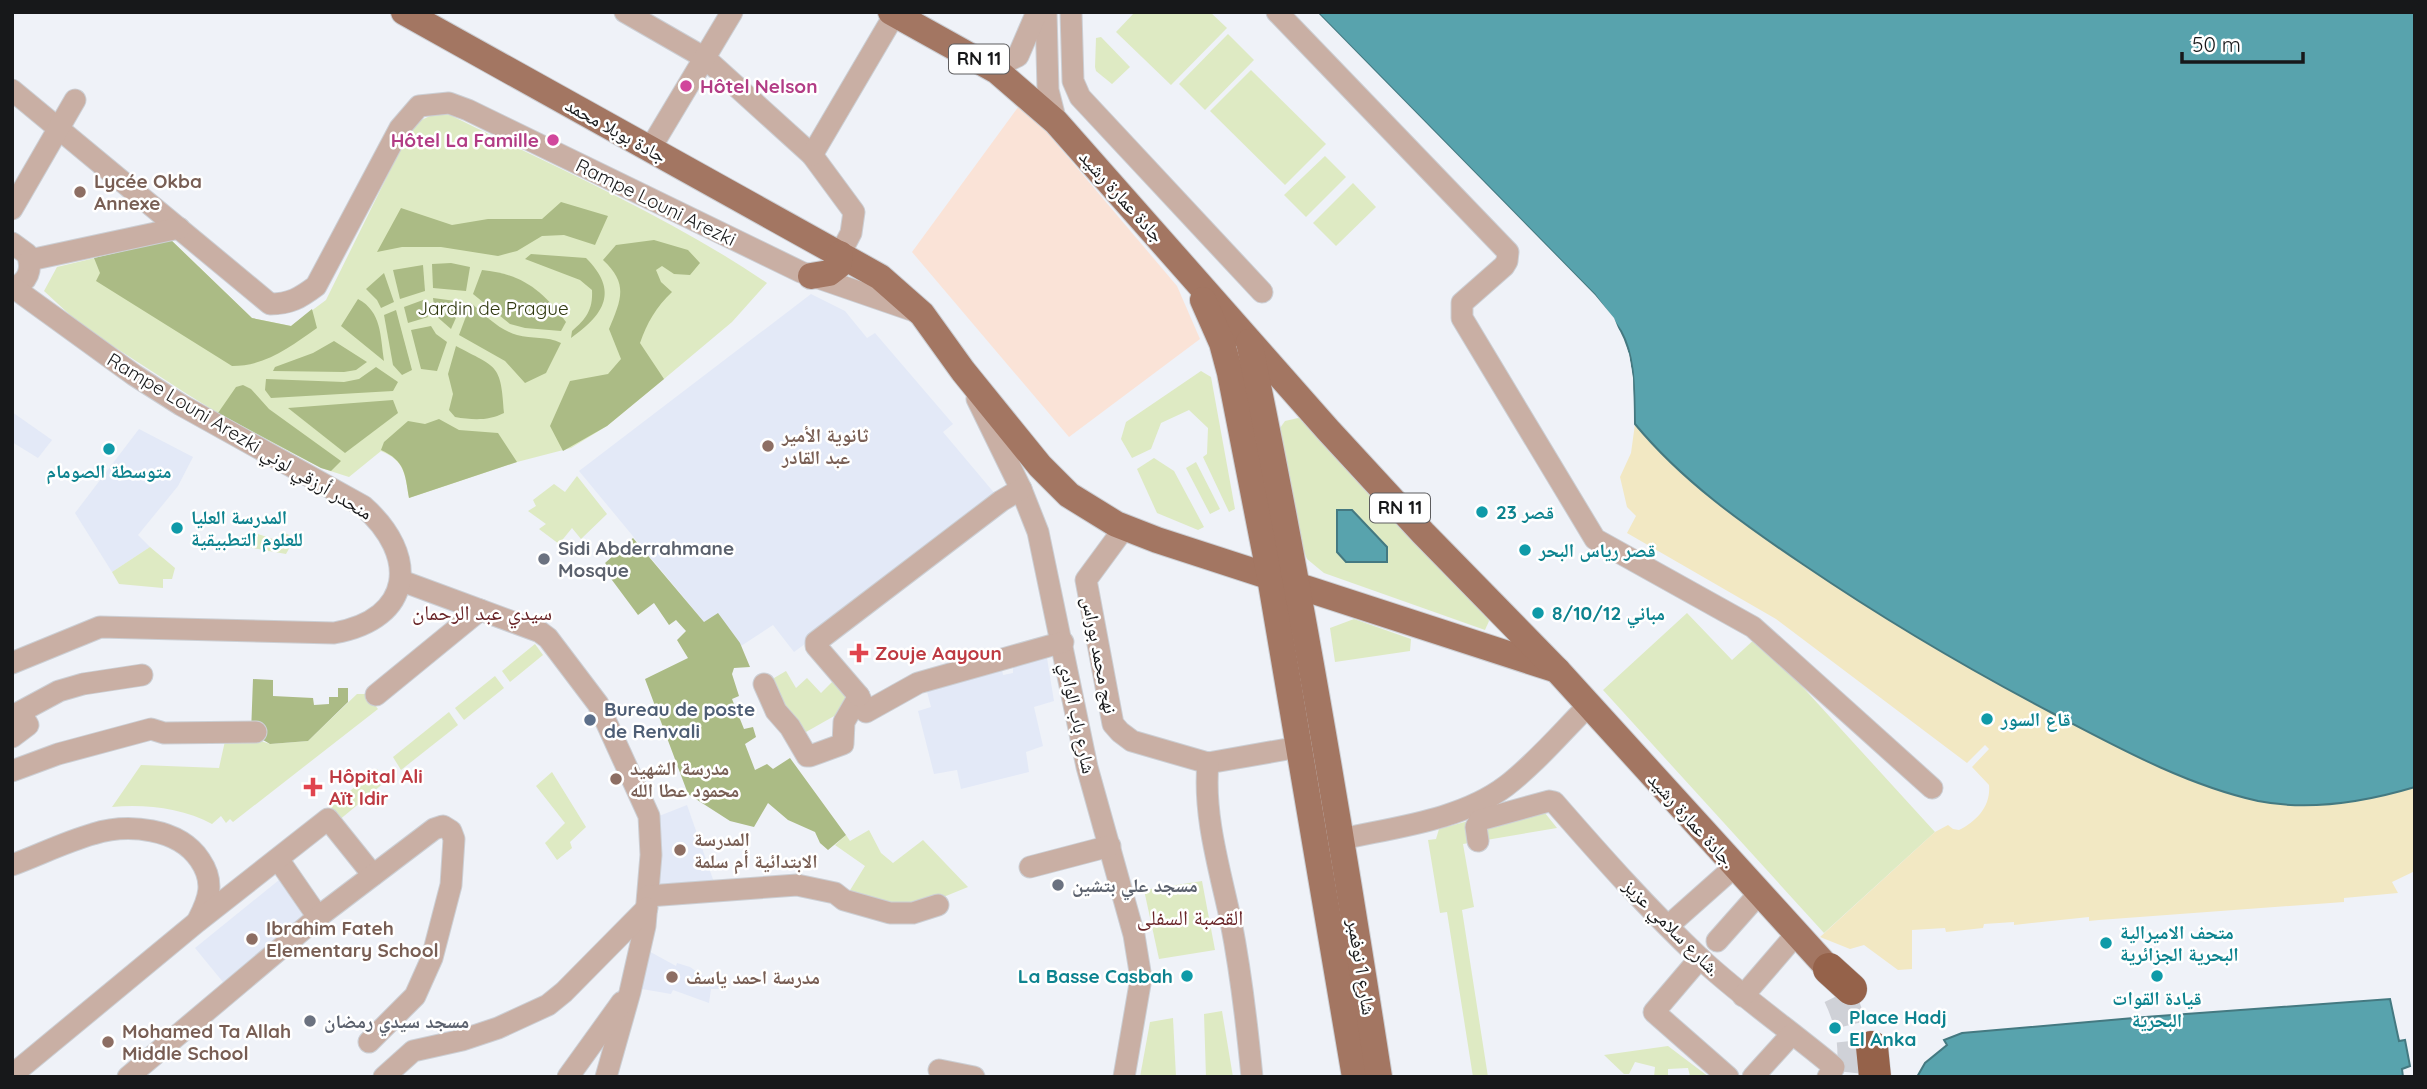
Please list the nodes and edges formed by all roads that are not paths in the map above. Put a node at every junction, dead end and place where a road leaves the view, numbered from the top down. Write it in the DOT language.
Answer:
graph roads {
  1 [pos="625,12"];
  2 [pos="732,12"];
  3 [pos="1037,12"];
  4 [pos="1046,12"];
  5 [pos="1071,12"];
  6 [pos="1277,12"];
  7 [pos="894,13"];
  8 [pos="419,16"];
  9 [pos="970,54"];
  10 [pos="705,58"];
  11 [pos="12,90"];
  12 [pos="75,100"];
  13 [pos="1056,122"];
  14 [pos="58,128"];
  15 [pos="650,149"];
  16 [pos="812,155"];
  17 [pos="12,209"];
  18 [pos="179,228"];
  19 [pos="12,243"];
  20 [pos="834,251"];
  21 [pos="30,260"];
  22 [pos="1188,270"];
  23 [pos="811,276"];
  24 [pos="13,288"];
  25 [pos="1262,292"];
  26 [pos="922,314"];
  27 [pos="1249,341"];
  28 [pos="963,371"];
  29 [pos="1328,430"];
  30 [pos="1273,454"];
  31 [pos="1021,489"];
  32 [pos="1125,527"];
  33 [pos="1270,577"];
  34 [pos="402,581"];
  35 [pos="1297,586"];
  36 [pos="480,610"];
  37 [pos="1063,642"];
  38 [pos="12,663"];
  39 [pos="1557,670"];
  40 [pos="142,675"];
  41 [pos="764,684"];
  42 [pos="376,695"];
  43 [pos="859,696"];
  44 [pos="1588,706"];
  45 [pos="1113,724"];
  46 [pos="256,732"];
  47 [pos="1081,735"];
  48 [pos="12,737"];
  49 [pos="1299,747"];
  50 [pos="1208,763"];
  51 [pos="12,771"];
  52 [pos="1932,788"];
  53 [pos="1478,841"];
  54 [pos="1110,846"];
  55 [pos="1343,849"];
  56 [pos="278,859"];
  57 [pos="12,865"];
  58 [pos="1030,867"];
  59 [pos="1731,870"];
  60 [pos="373,875"];
  61 [pos="1756,897"];
  62 [pos="648,902"];
  63 [pos="938,905"];
  64 [pos="318,916"];
  65 [pos="197,922"];
  66 [pos="1668,926"];
  67 [pos="1793,938"];
  68 [pos="1717,941"];
  69 [pos="1700,958"];
  70 [pos="1840,985"];
  71 [pos="630,992"];
  72 [pos="1743,996"];
  73 [pos="1792,1034"];
  74 [pos="369,1042"];
  75 [pos="939,1070"];
  76 [pos="1831,1072"];
  77 [pos="12,1075"];
  78 [pos="389,1075"];
  79 [pos="128,1077"];
  80 [pos="568,1077"];
  81 [pos="606,1077"];
  82 [pos="974,1077"];
  83 [pos="1124,1077"];
  84 [pos="1252,1077"];
  85 [pos="1355,1077"];
  86 [pos="1379,1077"];
  87 [pos="1728,1077"];
  88 [pos="1753,1077"];
  1 -- 10 [label="street"];
  2 -- 10 [label="street"];
  3 -- 9 [label="street"];
  4 -- 13 [label="street"];
  5 -- 25 [label="street"];
  6 -- 52 [label="street"];
  7 -- 9 [label="main road, RN 11"];
  7 -- 16 [label="street"];
  8 -- 15 [label="main road, جادة بوبلا محمد"];
  9 -- 13 [label="main road, RN 11"];
  10 -- 15 [label="street"];
  10 -- 16 [label="street"];
  11 -- 14 [label="street"];
  12 -- 14 [label="street"];
  13 -- 22 [label="main road, جادة عمارة رشيد / RN 11"];
  14 -- 17 [label="street"];
  14 -- 18 [label="street"];
  15 -- 20 [label="main road, جادة بوبلا محمد"];
  16 -- 20 [label="street"];
  18 -- 21 [label="street"];
  18 -- 23 [label="street, Rampe Louni Arezki"];
  19 -- 21 [label="street"];
  20 -- 23 [label="main road"];
  20 -- 26 [label="main road, جادة بوبلا محمد"];
  21 -- 24 [label="street"];
  22 -- 27 [label="main road, RN 11"];
  22 -- 33 [label="main road"];
  23 -- 26 [label="street, Rampe Louni Arezki"];
  24 -- 34 [label="street, Rampe Louni Arezki منحدر أرزقي لوني"];
  26 -- 28 [label="main road, جادة بوبلا محمد"];
  27 -- 29 [label="main road, RN 11"];
  27 -- 30 [label="main road, شارع 1 نوفمبر"];
  28 -- 31 [label="street, شارع باب الوادي"];
  28 -- 32 [label="main road, جادة بوبلا محمد"];
  29 -- 30 [label="main road"];
  29 -- 39 [label="main road, RN 11"];
  30 -- 35 [label="main road, شارع 1 نوفمبر"];
  31 -- 37 [label="street, شارع باب الوادي"];
  31 -- 43 [label="street"];
  32 -- 33 [label="main road"];
  32 -- 45 [label="street, نهج محمد بوراس"];
  33 -- 35 [label="main road"];
  33 -- 49 [label="main road"];
  34 -- 36 [label="street"];
  34 -- 38 [label="street"];
  35 -- 39 [label="main road"];
  35 -- 55 [label="main road, شارع 1 نوفمبر"];
  36 -- 42 [label="street"];
  36 -- 62 [label="street"];
  37 -- 43 [label="street"];
  37 -- 47 [label="street, شارع باب الوادي"];
  39 -- 44 [label="main road, جادة عمارة رشيد. / RN 11"];
  40 -- 48 [label="street"];
  41 -- 43 [label="street"];
  44 -- 55 [label="street"];
  44 -- 70 [label="main road, جادة عمارة رشيد. / RN 11"];
  45 -- 47 [label="street"];
  45 -- 50 [label="street, نهج محمد بوراس"];
  46 -- 51 [label="street"];
  47 -- 54 [label="street, شارع باب الوادي"];
  49 -- 50 [label="street, نهج محمد بوراس"];
  49 -- 85 [label="main road"];
  50 -- 84 [label="street"];
  53 -- 66 [label="street, شارع سلامي عزيز."];
  54 -- 58 [label="street"];
  54 -- 83 [label="street, شارع باب الوادي"];
  55 -- 86 [label="main road, شارع 1 نوفمبر"];
  56 -- 60 [label="street"];
  56 -- 64 [label="street"];
  56 -- 65 [label="street"];
  57 -- 65 [label="street"];
  59 -- 66 [label="street"];
  60 -- 64 [label="street"];
  60 -- 74 [label="street"];
  61 -- 68 [label="street"];
  62 -- 63 [label="street"];
  62 -- 71 [label="street"];
  62 -- 78 [label="street"];
  64 -- 79 [label="street"];
  65 -- 77 [label="street"];
  66 -- 69 [label="street, شارع سلامي عزيز."];
  67 -- 72 [label="street"];
  69 -- 72 [label="street, شارع سلامي عزيز."];
  69 -- 87 [label="street"];
  71 -- 80 [label="street"];
  71 -- 81 [label="street"];
  72 -- 73 [label="street, شارع سلامي عزيز."];
  73 -- 76 [label="street, شارع سلامي عزيز."];
  73 -- 88 [label="street"];
  75 -- 82 [label="street"];
}
